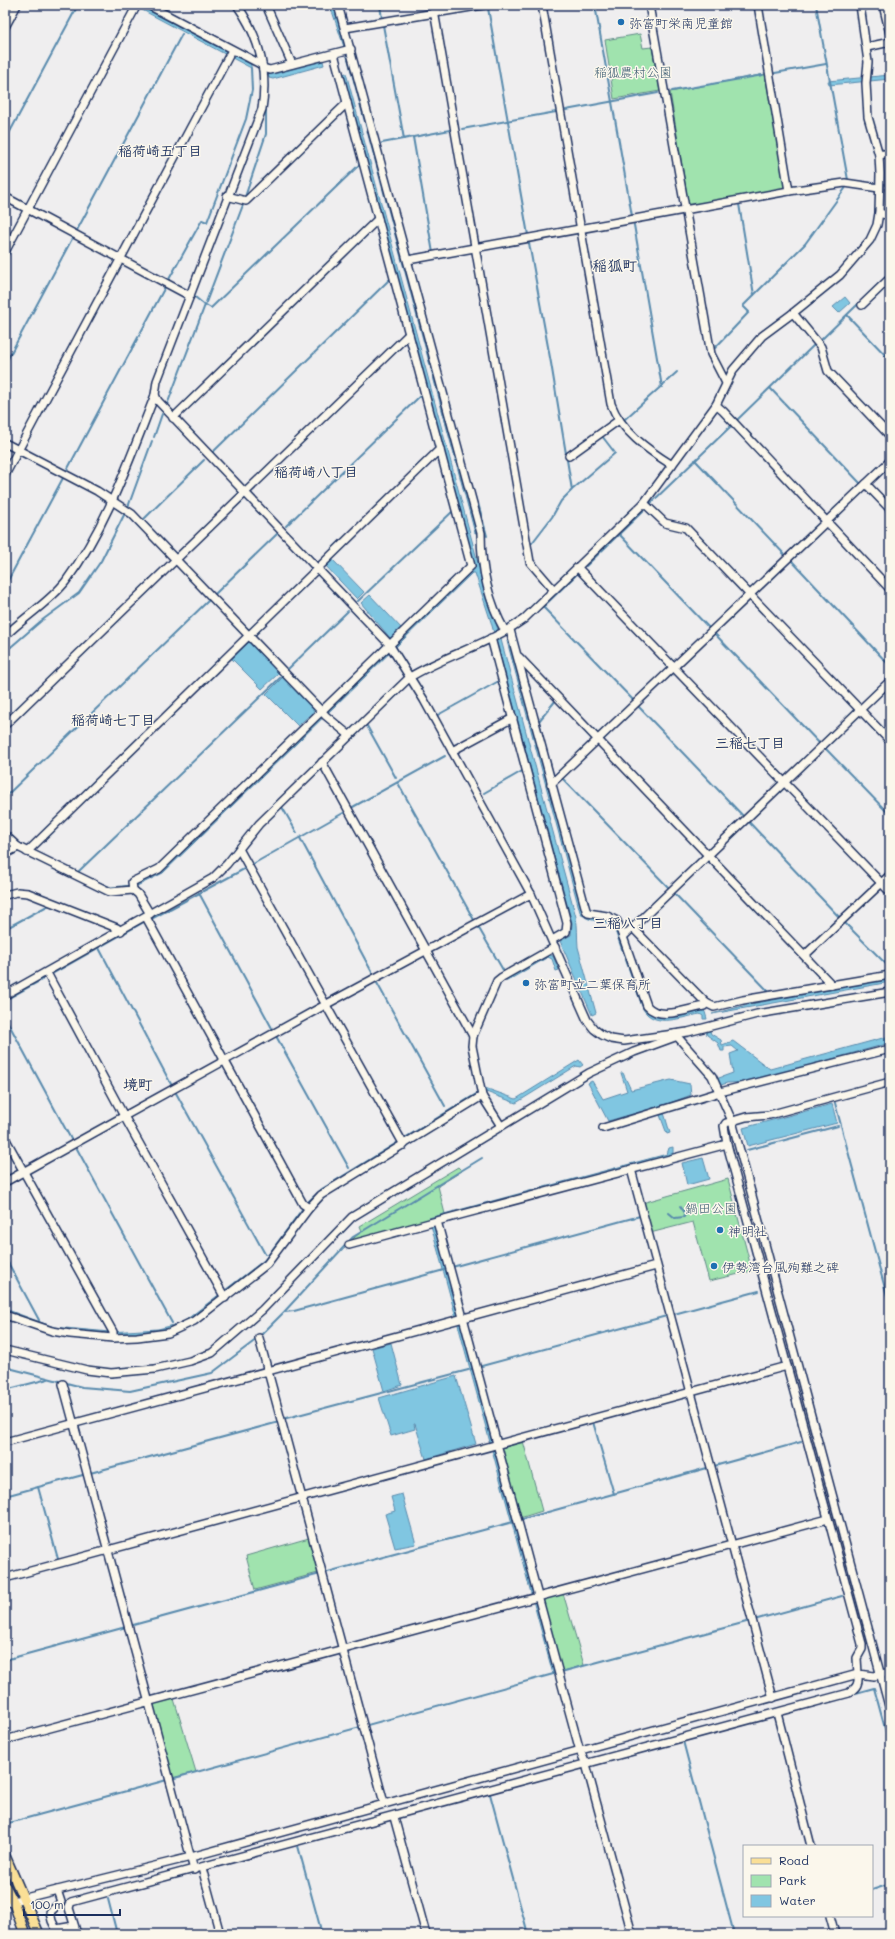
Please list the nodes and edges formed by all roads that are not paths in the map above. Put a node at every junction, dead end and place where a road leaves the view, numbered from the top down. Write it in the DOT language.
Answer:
graph roads {
  1 [pos="17,5"];
  2 [pos="148,5"];
  3 [pos="237,5"];
  4 [pos="266,5"];
  5 [pos="338,5"];
  6 [pos="433,5"];
  7 [pos="483,5"];
  8 [pos="542,5"];
  9 [pos="649,5"];
  10 [pos="758,5"];
  11 [pos="860,5"];
  12 [pos="883,5"];
  13 [pos="136,7"];
  14 [pos="435,14"];
  15 [pos="5,27"];
  16 [pos="345,28"];
  17 [pos="890,34"];
  18 [pos="890,42"];
  19 [pos="866,48"];
  20 [pos="232,50"];
  21 [pos="348,50"];
  22 [pos="334,54"];
  23 [pos="292,64"];
  24 [pos="263,67"];
  25 [pos="347,103"];
  26 [pos="890,153"];
  27 [pos="879,154"];
  28 [pos="879,188"];
  29 [pos="789,191"];
  30 [pos="227,196"];
  31 [pos="5,197"];
  32 [pos="28,209"];
  33 [pos="685,210"];
  34 [pos="879,213"];
  35 [pos="890,216"];
  36 [pos="378,219"];
  37 [pos="581,229"];
  38 [pos="477,248"];
  39 [pos="5,252"];
  40 [pos="121,259"];
  41 [pos="408,260"];
  42 [pos="889,281"];
  43 [pos="190,296"];
  44 [pos="862,305"];
  45 [pos="793,313"];
  46 [pos="409,334"];
  47 [pos="726,383"];
  48 [pos="155,395"];
  49 [pos="716,405"];
  50 [pos="173,418"];
  51 [pos="619,420"];
  52 [pos="890,436"];
  53 [pos="5,443"];
  54 [pos="440,449"];
  55 [pos="18,450"];
  56 [pos="569,456"];
  57 [pos="890,461"];
  58 [pos="672,465"];
  59 [pos="5,475"];
  60 [pos="866,484"];
  61 [pos="244,493"];
  62 [pos="112,500"];
  63 [pos="644,503"];
  64 [pos="890,510"];
  65 [pos="826,522"];
  66 [pos="174,560"];
  67 [pos="317,568"];
  68 [pos="578,568"];
  69 [pos="890,589"];
  70 [pos="554,590"];
  71 [pos="751,595"];
  72 [pos="506,631"];
  73 [pos="248,635"];
  74 [pos="5,636"];
  75 [pos="493,637"];
  76 [pos="389,644"];
  77 [pos="518,656"];
  78 [pos="674,667"];
  79 [pos="410,677"];
  80 [pos="890,681"];
  81 [pos="860,710"];
  82 [pos="323,713"];
  83 [pos="513,718"];
  84 [pos="5,725"];
  85 [pos="349,735"];
  86 [pos="598,740"];
  87 [pos="890,741"];
  88 [pos="452,751"];
  89 [pos="322,762"];
  90 [pos="784,782"];
  91 [pos="551,784"];
  92 [pos="5,836"];
  93 [pos="18,847"];
  94 [pos="239,849"];
  95 [pos="29,850"];
  96 [pos="5,854"];
  97 [pos="708,855"];
  98 [pos="890,875"];
  99 [pos="881,883"];
  100 [pos="133,888"];
  101 [pos="890,892"];
  102 [pos="531,894"];
  103 [pos="5,895"];
  104 [pos="148,916"];
  105 [pos="633,928"];
  106 [pos="121,931"];
  107 [pos="623,937"];
  108 [pos="552,940"];
  109 [pos="555,947"];
  110 [pos="425,950"];
  111 [pos="805,955"];
  112 [pos="46,972"];
  113 [pos="890,975"];
  114 [pos="832,985"];
  115 [pos="890,992"];
  116 [pos="5,995"];
  117 [pos="706,1003"];
  118 [pos="325,1005"];
  119 [pos="676,1035"];
  120 [pos="473,1036"];
  121 [pos="890,1049"];
  122 [pos="224,1061"];
  123 [pos="890,1082"];
  124 [pos="719,1090"];
  125 [pos="482,1094"];
  126 [pos="124,1116"];
  127 [pos="732,1121"];
  128 [pos="501,1126"];
  129 [pos="603,1128"];
  130 [pos="5,1138"];
  131 [pos="402,1143"];
  132 [pos="727,1144"];
  133 [pos="630,1169"];
  134 [pos="24,1172"];
  135 [pos="5,1182"];
  136 [pos="306,1207"];
  137 [pos="434,1222"];
  138 [pos="349,1245"];
  139 [pos="656,1266"];
  140 [pos="223,1295"];
  141 [pos="5,1315"];
  142 [pos="460,1318"];
  143 [pos="113,1335"];
  144 [pos="259,1338"];
  145 [pos="5,1350"];
  146 [pos="786,1366"];
  147 [pos="267,1371"];
  148 [pos="63,1384"];
  149 [pos="690,1392"];
  150 [pos="74,1424"];
  151 [pos="5,1442"];
  152 [pos="494,1444"];
  153 [pos="302,1498"];
  154 [pos="828,1519"];
  155 [pos="731,1544"];
  156 [pos="107,1550"];
  157 [pos="5,1578"];
  158 [pos="535,1597"];
  159 [pos="343,1650"];
  160 [pos="890,1672"];
  161 [pos="858,1674"];
  162 [pos="881,1674"];
  163 [pos="773,1698"];
  164 [pos="149,1702"];
  165 [pos="890,1710"];
  166 [pos="777,1713"];
  167 [pos="5,1740"];
  168 [pos="580,1752"];
  169 [pos="586,1764"];
  170 [pos="384,1803"];
  171 [pos="394,1817"];
  172 [pos="811,1845"];
  173 [pos="5,1856"];
  174 [pos="191,1857"];
  175 [pos="202,1868"];
  176 [pos="194,1870"];
  177 [pos="5,1886"];
  178 [pos="58,1890"];
  179 [pos="24,1898"];
  180 [pos="9,1902"];
  181 [pos="830,1917"];
  182 [pos="74,1926"];
  183 [pos="24,1934"];
  184 [pos="39,1934"];
  185 [pos="77,1934"];
  186 [pos="220,1934"];
  187 [pos="426,1934"];
  188 [pos="632,1934"];
  189 [pos="835,1934"];
  1 -- 15 [label="street"];
  2 -- 20 [label="street"];
  3 -- 24 [label="street"];
  4 -- 23 [label="street"];
  5 -- 16 [label="street"];
  6 -- 14 [label="street"];
  7 -- 14 [label="street"];
  8 -- 37 [label="street"];
  9 -- 33 [label="street"];
  10 -- 29 [label="street"];
  11 -- 19 [label="street"];
  12 -- 17 [label="street"];
  13 -- 32 [label="street"];
  14 -- 16 [label="street"];
  14 -- 38 [label="street"];
  16 -- 21 [label="street"];
  18 -- 19 [label="street"];
  19 -- 27 [label="street"];
  20 -- 24 [label="street"];
  20 -- 40 [label="street"];
  21 -- 22 [label="street"];
  21 -- 41 [label="street"];
  22 -- 23 [label="street"];
  22 -- 25 [label="street"];
  23 -- 24 [label="street"];
  24 -- 30 [label="street"];
  25 -- 30 [label="street"];
  25 -- 36 [label="street"];
  26 -- 27 [label="street"];
  27 -- 28 [label="street"];
  28 -- 29 [label="street"];
  28 -- 34 [label="street"];
  29 -- 33 [label="street"];
  30 -- 43 [label="street"];
  31 -- 32 [label="street"];
  32 -- 39 [label="street"];
  32 -- 40 [label="street"];
  33 -- 37 [label="street"];
  33 -- 47 [label="street"];
  34 -- 35 [label="street"];
  34 -- 45 [label="street"];
  36 -- 46 [label="street"];
  36 -- 50 [label="street"];
  37 -- 38 [label="street"];
  37 -- 51 [label="street"];
  38 -- 41 [label="street"];
  38 -- 70 [label="street"];
  40 -- 43 [label="street"];
  40 -- 55 [label="street"];
  41 -- 72 [label="street"];
  42 -- 44 [label="street"];
  43 -- 48 [label="street"];
  45 -- 47 [label="street"];
  45 -- 52 [label="street"];
  46 -- 54 [label="street"];
  46 -- 61 [label="street"];
  47 -- 49 [label="street"];
  48 -- 50 [label="street"];
  48 -- 62 [label="street"];
  49 -- 58 [label="street"];
  49 -- 65 [label="street"];
  50 -- 61 [label="street"];
  51 -- 56 [label="street"];
  51 -- 58 [label="street"];
  53 -- 55 [label="street"];
  54 -- 67 [label="street"];
  54 -- 76 [label="street"];
  55 -- 59 [label="street"];
  55 -- 62 [label="street"];
  57 -- 60 [label="street"];
  58 -- 63 [label="street"];
  60 -- 64 [label="street"];
  60 -- 65 [label="street"];
  61 -- 66 [label="street"];
  61 -- 67 [label="street"];
  62 -- 66 [label="street"];
  62 -- 74 [label="street"];
  63 -- 68 [label="street"];
  63 -- 71 [label="street"];
  65 -- 69 [label="street"];
  65 -- 71 [label="street"];
  66 -- 73 [label="street"];
  66 -- 84 [label="street"];
  67 -- 73 [label="street"];
  67 -- 76 [label="street"];
  68 -- 70 [label="street"];
  68 -- 78 [label="street"];
  70 -- 72 [label="street"];
  71 -- 78 [label="street"];
  71 -- 81 [label="street"];
  72 -- 75 [label="street"];
  72 -- 77 [label="street"];
  73 -- 82 [label="street"];
  73 -- 95 [label="street"];
  75 -- 79 [label="street"];
  75 -- 83 [label="street"];
  76 -- 79 [label="street"];
  76 -- 82 [label="street"];
  77 -- 86 [label="street"];
  77 -- 91 [label="street"];
  78 -- 86 [label="street"];
  78 -- 90 [label="street"];
  79 -- 85 [label="street"];
  79 -- 88 [label="street"];
  80 -- 81 [label="street"];
  81 -- 87 [label="street"];
  81 -- 90 [label="street"];
  82 -- 85 [label="street"];
  82 -- 100 [label="street"];
  83 -- 88 [label="street"];
  83 -- 108 [label="street"];
  85 -- 89 [label="street"];
  86 -- 91 [label="street"];
  86 -- 97 [label="street"];
  88 -- 102 [label="street"];
  89 -- 94 [label="street"];
  89 -- 110 [label="street"];
  90 -- 97 [label="street"];
  90 -- 99 [label="street"];
  91 -- 107 [label="street"];
  92 -- 93 [label="street"];
  93 -- 95 [label="street"];
  93 -- 96 [label="street"];
  94 -- 104 [label="street"];
  94 -- 118 [label="street"];
  95 -- 100 [label="street"];
  97 -- 105 [label="street"];
  97 -- 111 [label="street"];
  98 -- 99 [label="street"];
  99 -- 101 [label="street"];
  99 -- 111 [label="street"];
  100 -- 104 [label="street"];
  102 -- 108 [label="street"];
  102 -- 110 [label="street"];
  103 -- 106 [label="street"];
  104 -- 106 [label="street"];
  104 -- 122 [label="street"];
  105 -- 107 [label="street"];
  105 -- 117 [label="street"];
  106 -- 112 [label="street"];
  107 -- 117 [label="street"];
  108 -- 109 [label="street"];
  109 -- 119 [label="street"];
  109 -- 120 [label="street"];
  110 -- 118 [label="street"];
  110 -- 120 [label="street"];
  111 -- 114 [label="street"];
  112 -- 116 [label="street"];
  112 -- 126 [label="street"];
  113 -- 114 [label="street"];
  114 -- 117 [label="street"];
  115 -- 119 [label="street"];
  118 -- 122 [label="street"];
  118 -- 131 [label="street"];
  119 -- 124 [label="street"];
  119 -- 128 [label="street"];
  120 -- 125 [label="street"];
  121 -- 124 [label="street"];
  122 -- 126 [label="street"];
  122 -- 136 [label="street"];
  123 -- 127 [label="street"];
  124 -- 127 [label="street"];
  124 -- 129 [label="street"];
  125 -- 128 [label="street"];
  125 -- 131 [label="street"];
  126 -- 134 [label="street"];
  126 -- 140 [label="street"];
  127 -- 132 [label="street"];
  127 -- 162 [label="street"];
  128 -- 145 [label="street"];
  130 -- 134 [label="street"];
  131 -- 136 [label="street"];
  132 -- 133 [label="street"];
  132 -- 146 [label="street"];
  133 -- 137 [label="street"];
  133 -- 139 [label="street"];
  134 -- 135 [label="street"];
  134 -- 143 [label="street"];
  136 -- 140 [label="street"];
  137 -- 138 [label="street"];
  137 -- 142 [label="street"];
  139 -- 142 [label="street"];
  139 -- 149 [label="street"];
  140 -- 143 [label="street"];
  141 -- 143 [label="street"];
  142 -- 147 [label="street"];
  142 -- 152 [label="street"];
  144 -- 147 [label="street"];
  146 -- 149 [label="street"];
  146 -- 154 [label="street"];
  147 -- 150 [label="street"];
  147 -- 153 [label="street"];
  148 -- 150 [label="street"];
  149 -- 152 [label="street"];
  149 -- 155 [label="street"];
  150 -- 151 [label="street"];
  150 -- 156 [label="street"];
  152 -- 153 [label="street"];
  152 -- 158 [label="street"];
  153 -- 156 [label="street"];
  153 -- 159 [label="street"];
  154 -- 155 [label="street"];
  154 -- 161 [label="street"];
  155 -- 158 [label="street"];
  155 -- 163 [label="street"];
  156 -- 157 [label="street"];
  156 -- 164 [label="street"];
  158 -- 159 [label="street"];
  158 -- 168 [label="street"];
  159 -- 164 [label="street"];
  159 -- 170 [label="street"];
  160 -- 162 [label="street"];
  161 -- 162 [label="street"];
  161 -- 163 [label="street"];
  161 -- 166 [label="street"];
  162 -- 165 [label="street"];
  163 -- 168 [label="street"];
  164 -- 167 [label="street"];
  164 -- 174 [label="street"];
  166 -- 169 [label="street"];
  166 -- 172 [label="street"];
  168 -- 169 [label="street"];
  168 -- 170 [label="street"];
  169 -- 171 [label="street"];
  169 -- 188 [label="street"];
  170 -- 174 [label="street"];
  171 -- 175 [label="street"];
  171 -- 187 [label="street"];
  173 -- 179 [label="main road"];
  174 -- 176 [label="street"];
  174 -- 178 [label="street"];
  175 -- 176 [label="street"];
  175 -- 186 [label="street"];
  176 -- 182 [label="street"];
  177 -- 180 [label="main road"];
  178 -- 179 [label="street"];
  178 -- 182 [label="street"];
  179 -- 180 [label="street"];
  179 -- 184 [label="main road"];
  180 -- 183 [label="main road"];
  181 -- 189 [label="street"];
  182 -- 185 [label="street"];
}
